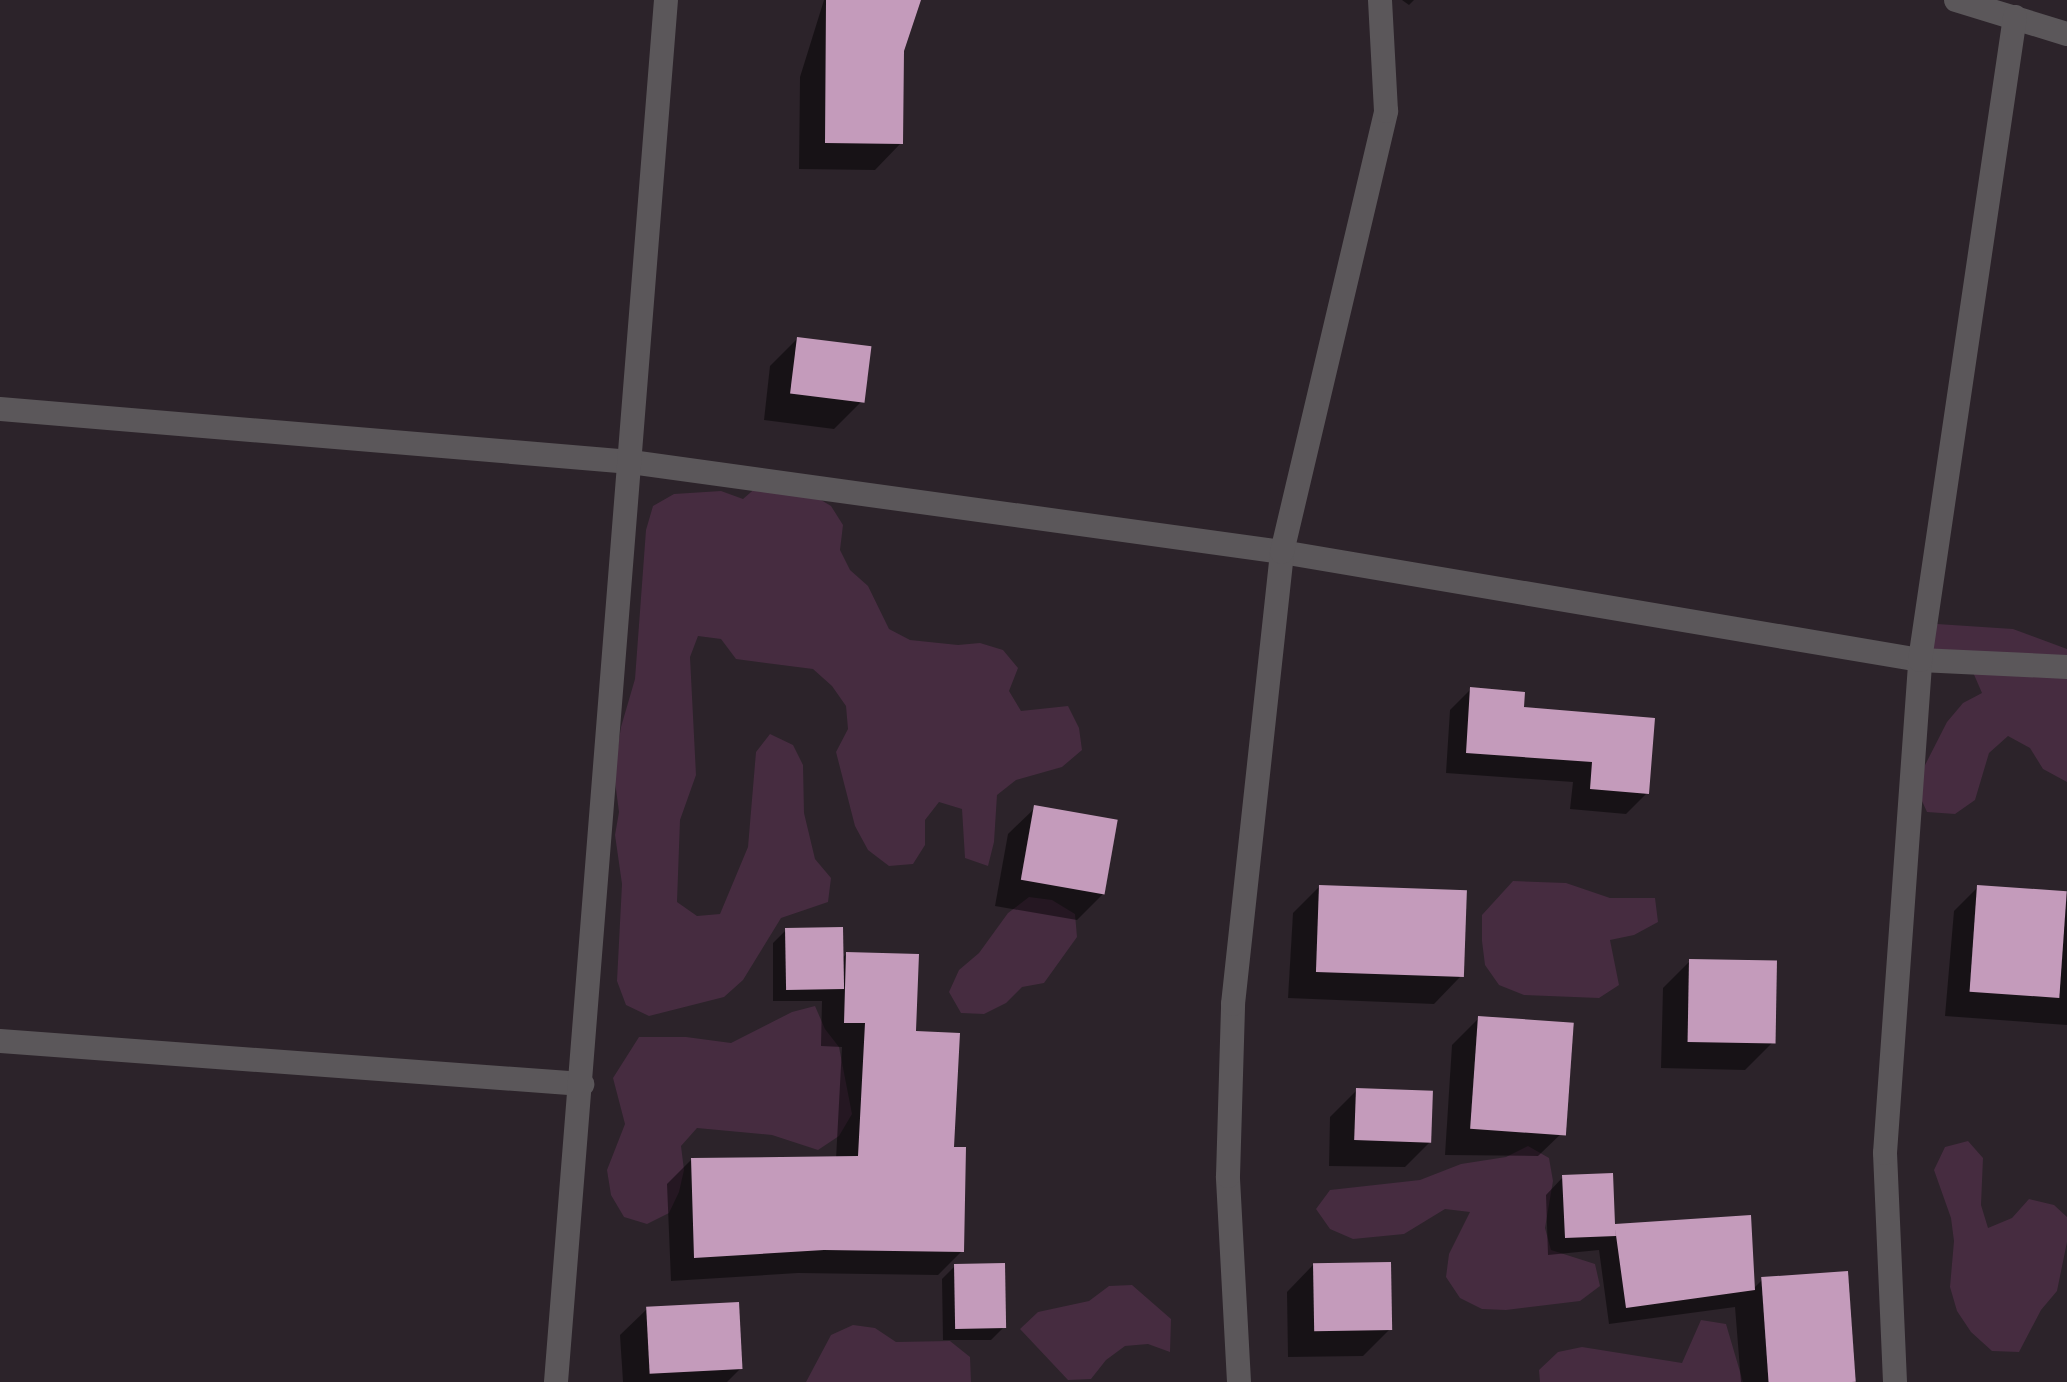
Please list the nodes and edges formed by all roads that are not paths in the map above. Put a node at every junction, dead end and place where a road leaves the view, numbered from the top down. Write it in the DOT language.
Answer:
graph roads {
  1 [pos="666,0"];
  2 [pos="1380,0"];
  3 [pos="1956,0"];
  4 [pos="2015,17"];
  5 [pos="2067,34"];
  6 [pos="0,409"];
  7 [pos="631,462"];
  8 [pos="1282,552"];
  9 [pos="1920,660"];
  10 [pos="2067,667"];
  11 [pos="0,1041"];
  12 [pos="582,1084"];
  13 [pos="556,1382"];
  14 [pos="1239,1382"];
  15 [pos="1895,1382"];
  1 -- 7 [label="street"];
  2 -- 8 [label="street"];
  3 -- 4 [label="street"];
  4 -- 5 [label="street"];
  4 -- 9 [label="street"];
  6 -- 7 [label="street"];
  7 -- 8 [label="street"];
  7 -- 12 [label="street"];
  8 -- 9 [label="street"];
  8 -- 14 [label="street"];
  9 -- 10 [label="street"];
  9 -- 15 [label="street"];
  11 -- 12 [label="street"];
  12 -- 13 [label="street"];
}
